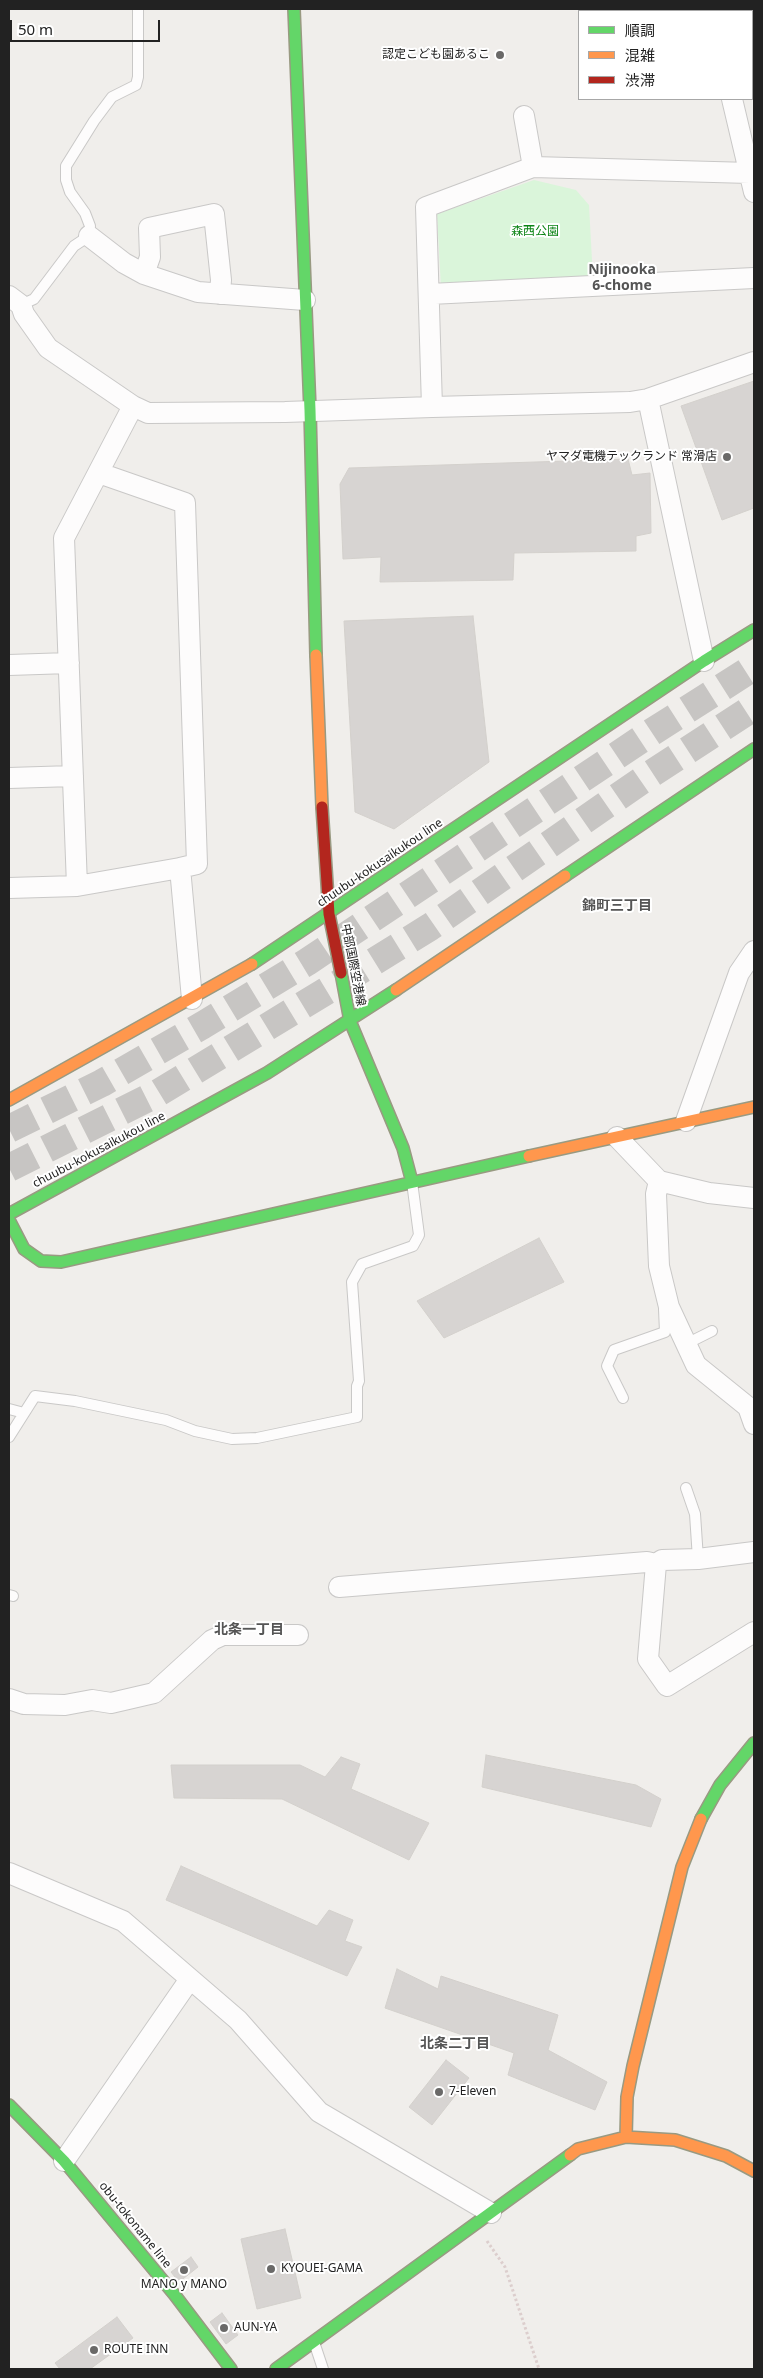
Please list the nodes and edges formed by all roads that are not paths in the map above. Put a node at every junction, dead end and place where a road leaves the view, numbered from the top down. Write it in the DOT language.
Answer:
graph roads {
  1 [pos="138,9"];
  2 [pos="294,9"];
  3 [pos="732,100"];
  4 [pos="524,116"];
  5 [pos="533,167"];
  6 [pos="752,183"];
  7 [pos="89,236"];
  8 [pos="144,274"];
  9 [pos="754,278"];
  10 [pos="220,294"];
  11 [pos="430,294"];
  12 [pos="305,300"];
  13 [pos="15,301"];
  14 [pos="754,362"];
  15 [pos="648,399"];
  16 [pos="133,406"];
  17 [pos="432,407"];
  18 [pos="310,410"];
  19 [pos="100,473"];
  20 [pos="754,630"];
  21 [pos="704,661"];
  22 [pos="69,663"];
  23 [pos="9,665"];
  24 [pos="754,749"];
  25 [pos="73,776"];
  26 [pos="9,778"];
  27 [pos="180,868"];
  28 [pos="77,886"];
  29 [pos="9,888"];
  30 [pos="329,914"];
  31 [pos="754,951"];
  32 [pos="192,999"];
  33 [pos="350,1022"];
  34 [pos="9,1100"];
  35 [pos="754,1107"];
  36 [pos="686,1121"];
  37 [pos="617,1137"];
  38 [pos="659,1180"];
  39 [pos="412,1182"];
  40 [pos="754,1198"];
  41 [pos="9,1214"];
  42 [pos="9,1220"];
  43 [pos="669,1307"];
  44 [pos="712,1331"];
  45 [pos="686,1344"];
  46 [pos="696,1365"];
  47 [pos="703,1385"];
  48 [pos="623,1398"];
  49 [pos="9,1409"];
  50 [pos="752,1410"];
  51 [pos="24,1413"];
  52 [pos="9,1437"];
  53 [pos="686,1488"];
  54 [pos="754,1552"];
  55 [pos="698,1559"];
  56 [pos="656,1564"];
  57 [pos="339,1587"];
  58 [pos="754,1632"];
  59 [pos="298,1635"];
  60 [pos="9,1699"];
  61 [pos="754,1743"];
  62 [pos="9,1873"];
  63 [pos="190,1979"];
  64 [pos="9,2106"];
  65 [pos="626,2137"];
  66 [pos="64,2160"];
  67 [pos="754,2171"];
  68 [pos="483,2219"];
  69 [pos="313,2340"];
  70 [pos="231,2369"];
  71 [pos="276,2369"];
  72 [pos="323,2369"];
  1 -- 7 [label="lane"];
  2 -- 12 [label="street, 中部国際空港線"];
  3 -- 6 [label="street"];
  4 -- 5 [label="street"];
  5 -- 6 [label="street"];
  5 -- 11 [label="street"];
  7 -- 8 [label="street"];
  7 -- 13 [label="lane"];
  8 -- 10 [label="street"];
  8 -- 10 [label="street"];
  9 -- 11 [label="street"];
  10 -- 12 [label="street"];
  11 -- 17 [label="street"];
  12 -- 18 [label="street, 中部国際空港線"];
  13 -- 16 [label="street"];
  14 -- 15 [label="street"];
  15 -- 17 [label="street"];
  15 -- 21 [label="street"];
  16 -- 18 [label="street"];
  16 -- 19 [label="street"];
  17 -- 18 [label="street"];
  18 -- 30 [label="street, 中部国際空港線"];
  19 -- 22 [label="street"];
  19 -- 27 [label="street"];
  20 -- 21 [label="street, chuubu-kokusaikukou line"];
  21 -- 30 [label="street, chuubu-kokusaikukou line"];
  22 -- 23 [label="street"];
  22 -- 25 [label="street"];
  24 -- 33 [label="street, chuubu-kokusaikukou line"];
  25 -- 26 [label="street"];
  25 -- 28 [label="street"];
  27 -- 28 [label="street"];
  27 -- 32 [label="street"];
  28 -- 29 [label="street"];
  30 -- 32 [label="street, chuubu-kokusaikukou line"];
  30 -- 33 [label="street, 中部国際空港線"];
  31 -- 36 [label="street"];
  32 -- 34 [label="street, chuubu-kokusaikukou line"];
  33 -- 39 [label="street, 中部国際空港線"];
  33 -- 41 [label="street, chuubu-kokusaikukou line"];
  35 -- 36 [label="street"];
  36 -- 37 [label="street"];
  37 -- 38 [label="street"];
  37 -- 39 [label="street"];
  38 -- 40 [label="street"];
  38 -- 43 [label="street"];
  39 -- 42 [label="street"];
  39 -- 51 [label="lane"];
  43 -- 45 [label="street"];
  43 -- 48 [label="lane"];
  44 -- 45 [label="lane"];
  45 -- 46 [label="street"];
  46 -- 47 [label="lane"];
  46 -- 50 [label="street"];
  49 -- 51 [label="lane"];
  51 -- 52 [label="lane"];
  53 -- 55 [label="lane"];
  54 -- 55 [label="street"];
  55 -- 56 [label="street"];
  56 -- 57 [label="street"];
  56 -- 58 [label="street"];
  59 -- 60 [label="street"];
  61 -- 65 [label="street"];
  62 -- 63 [label="street"];
  63 -- 66 [label="street"];
  63 -- 68 [label="street"];
  64 -- 66 [label="street, obu-tokoname line"];
  65 -- 67 [label="street"];
  65 -- 68 [label="street"];
  66 -- 70 [label="street, obu-tokoname line"];
  68 -- 69 [label="street"];
  69 -- 71 [label="street"];
  69 -- 72 [label="lane"];
}
